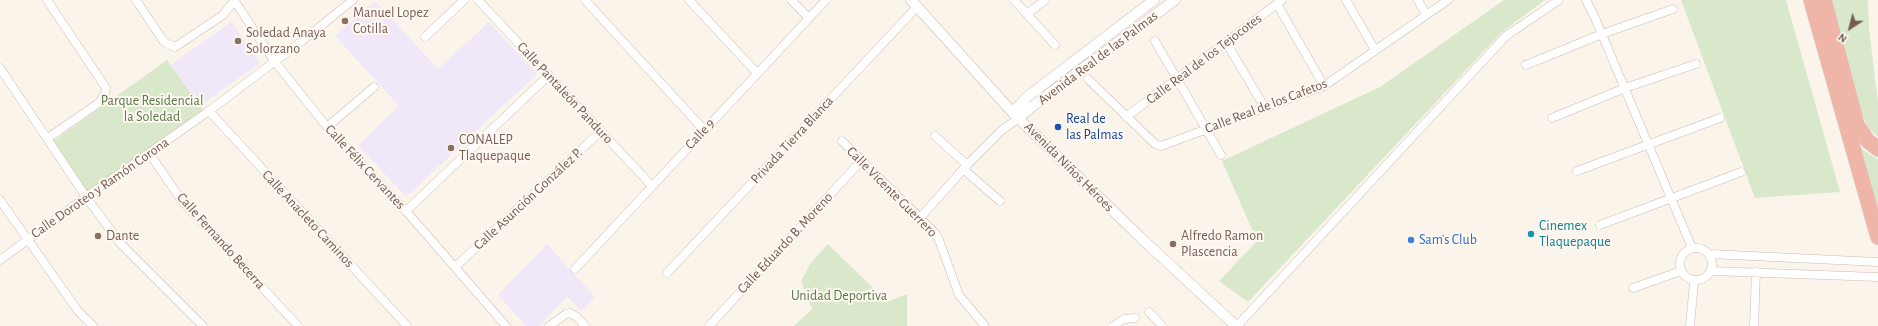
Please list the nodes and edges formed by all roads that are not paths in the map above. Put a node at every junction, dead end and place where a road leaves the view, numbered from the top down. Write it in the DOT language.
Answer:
graph roads {
  1 [pos="47,0"];
  2 [pos="136,0"];
  3 [pos="235,0"];
  4 [pos="353,0"];
  5 [pos="464,0"];
  6 [pos="478,0"];
  7 [pos="585,0"];
  8 [pos="689,0"];
  9 [pos="791,0"];
  10 [pos="826,0"];
  11 [pos="1014,0"];
  12 [pos="1045,0"];
  13 [pos="1154,0"];
  14 [pos="1175,0"];
  15 [pos="1346,0"];
  16 [pos="1418,0"];
  17 [pos="1448,0"];
  18 [pos="1559,0"];
  19 [pos="1586,0"];
  20 [pos="1811,0"];
  21 [pos="1824,0"];
  22 [pos="1279,2"];
  23 [pos="914,3"];
  24 [pos="1673,9"];
  25 [pos="1027,14"];
  26 [pos="1426,15"];
  27 [pos="809,18"];
  28 [pos="1602,34"];
  29 [pos="424,37"];
  30 [pos="1155,41"];
  31 [pos="1226,42"];
  32 [pos="1056,45"];
  33 [pos="1375,50"];
  34 [pos="275,62"];
  35 [pos="1696,64"];
  36 [pos="1526,65"];
  37 [pos="0,68"];
  38 [pos="757,73"];
  39 [pos="549,75"];
  40 [pos="1088,79"];
  41 [pos="1176,79"];
  42 [pos="1324,86"];
  43 [pos="374,87"];
  44 [pos="1625,88"];
  45 [pos="1265,108"];
  46 [pos="209,111"];
  47 [pos="1016,115"];
  48 [pos="1126,117"];
  49 [pos="1552,118"];
  50 [pos="1720,118"];
  51 [pos="327,127"];
  52 [pos="704,130"];
  53 [pos="1205,130"];
  54 [pos="601,131"];
  55 [pos="935,136"];
  56 [pos="48,138"];
  57 [pos="842,141"];
  58 [pos="1648,144"];
  59 [pos="1878,149"];
  60 [pos="148,153"];
  61 [pos="1221,155"];
  62 [pos="860,161"];
  63 [pos="965,167"];
  64 [pos="1577,170"];
  65 [pos="1741,172"];
  66 [pos="652,186"];
  67 [pos="86,197"];
  68 [pos="1672,199"];
  69 [pos="0,200"];
  70 [pos="1000,201"];
  71 [pos="406,211"];
  72 [pos="920,218"];
  73 [pos="1600,225"];
  74 [pos="1878,237"];
  75 [pos="27,240"];
  76 [pos="1692,248"];
  77 [pos="1710,254"];
  78 [pos="0,260"];
  79 [pos="1807,260"];
  80 [pos="1878,262"];
  81 [pos="455,267"];
  82 [pos="575,268"];
  83 [pos="1681,270"];
  84 [pos="1712,271"];
  85 [pos="667,272"];
  86 [pos="1756,272"];
  87 [pos="1806,274"];
  88 [pos="1878,277"];
  89 [pos="1694,282"];
  90 [pos="1633,288"];
  91 [pos="1149,312"];
  92 [pos="1135,318"];
  93 [pos="93,326"];
  94 [pos="203,326"];
  95 [pos="298,326"];
  96 [pos="406,326"];
  97 [pos="506,326"];
  98 [pos="549,326"];
  99 [pos="585,326"];
  100 [pos="709,326"];
  101 [pos="985,326"];
  102 [pos="1113,326"];
  103 [pos="1162,326"];
  104 [pos="1237,326"];
  105 [pos="1690,326"];
  106 [pos="1754,326"];
  1 -- 56 [label="street"];
  2 -- 3 [label="street"];
  3 -- 34 [label="street, Calle Félix Cervantes"];
  4 -- 34 [label="street, Calle Doroteo y Ramón Corona"];
  5 -- 29 [label="street"];
  6 -- 39 [label="street, Calle Pantaleón Panduro"];
  7 -- 52 [label="street"];
  8 -- 38 [label="street"];
  9 -- 27 [label="street"];
  10 -- 27 [label="street, Calle 9"];
  11 -- 25 [label="street"];
  12 -- 25 [label="street"];
  13 -- 47 [label="street, Avenida Real de las Palmas"];
  14 -- 47 [label="street, Avenida Real de las Palmas"];
  15 -- 33 [label="street"];
  16 -- 26 [label="street"];
  17 -- 26 [label="street, Calle Real de los Cafetos"];
  18 -- 104 [label="street"];
  19 -- 28 [label="street"];
  20 -- 74 [label="highway"];
  21 -- 59 [label="highway"];
  22 -- 31 [label="street, Calle Real de los Tejocotes"];
  22 -- 42 [label="street"];
  23 -- 47 [label="street, Avenida Niños Héroes"];
  23 -- 85 [label="street, Privada Tierra Blanca"];
  24 -- 28 [label="street"];
  25 -- 32 [label="street"];
  26 -- 33 [label="street, Calle Real de los Cafetos"];
  27 -- 38 [label="street, Calle 9"];
  28 -- 36 [label="street"];
  28 -- 44 [label="street"];
  30 -- 41 [label="street"];
  31 -- 41 [label="street, Calle Real de los Tejocotes"];
  31 -- 45 [label="street"];
  33 -- 42 [label="street, Calle Real de los Cafetos"];
  34 -- 46 [label="street, Calle Doroteo y Ramón Corona"];
  34 -- 51 [label="street, Calle Félix Cervantes"];
  35 -- 44 [label="street"];
  37 -- 56 [label="street"];
  38 -- 52 [label="street, Calle 9"];
  39 -- 54 [label="street, Calle Pantaleón Panduro"];
  39 -- 71 [label="street"];
  40 -- 48 [label="street"];
  41 -- 48 [label="street, Calle Real de los Tejocotes"];
  41 -- 53 [label="street"];
  42 -- 45 [label="street, Calle Real de los Cafetos"];
  43 -- 51 [label="street"];
  44 -- 49 [label="street"];
  44 -- 58 [label="street"];
  45 -- 53 [label="street, Calle Real de los Cafetos"];
  46 -- 60 [label="street, Calle Doroteo y Ramón Corona"];
  46 -- 96 [label="street, Calle Anacleto Caminos"];
  47 -- 63 [label="street, Avenida Real de las Palmas"];
  47 -- 104 [label="street, Avenida Niños Héroes"];
  48 -- 53 [label="street, Calle Real de los Cafetos"];
  50 -- 58 [label="street"];
  51 -- 71 [label="street, Calle Félix Cervantes"];
  52 -- 66 [label="street, Calle 9"];
  53 -- 61 [label="street"];
  54 -- 66 [label="street, Calle Pantaleón Panduro"];
  54 -- 81 [label="street, Calle Asunción González P."];
  55 -- 63 [label="street"];
  56 -- 67 [label="street"];
  57 -- 62 [label="street, Calle Vicente Guerrero"];
  58 -- 64 [label="street"];
  58 -- 68 [label="street"];
  60 -- 67 [label="street, Calle Doroteo y Ramón Corona"];
  60 -- 95 [label="street, Calle Fernando Becerra"];
  62 -- 72 [label="street, Calle Vicente Guerrero"];
  62 -- 100 [label="street, Calle Eduardo B. Moreno"];
  63 -- 70 [label="street"];
  63 -- 72 [label="street, Avenida Real de las Palmas"];
  65 -- 68 [label="street"];
  66 -- 82 [label="street, Calle 9"];
  67 -- 75 [label="street, Calle Doroteo y Ramón Corona"];
  67 -- 94 [label="street"];
  68 -- 73 [label="street"];
  68 -- 76 [label="street"];
  69 -- 75 [label="street"];
  71 -- 81 [label="street, Calle Félix Cervantes"];
  72 -- 101 [label="street, Calle Vicente Guerrero"];
  75 -- 78 [label="street, Calle Doroteo y Ramón Corona"];
  75 -- 93 [label="street"];
  76 -- 77 [label="street"];
  76 -- 83 [label="street"];
  77 -- 79 [label="street"];
  77 -- 84 [label="street"];
  79 -- 80 [label="street"];
  79 -- 87 [label="street"];
  81 -- 97 [label="street, Calle Félix Cervantes"];
  83 -- 89 [label="street"];
  83 -- 90 [label="street"];
  84 -- 86 [label="street"];
  84 -- 89 [label="street"];
  86 -- 87 [label="street"];
  86 -- 106 [label="street"];
  87 -- 88 [label="street"];
  89 -- 105 [label="street"];
  91 -- 103 [label="street"];
  92 -- 102 [label="street"];
  98 -- 99 [label="street"];
}
